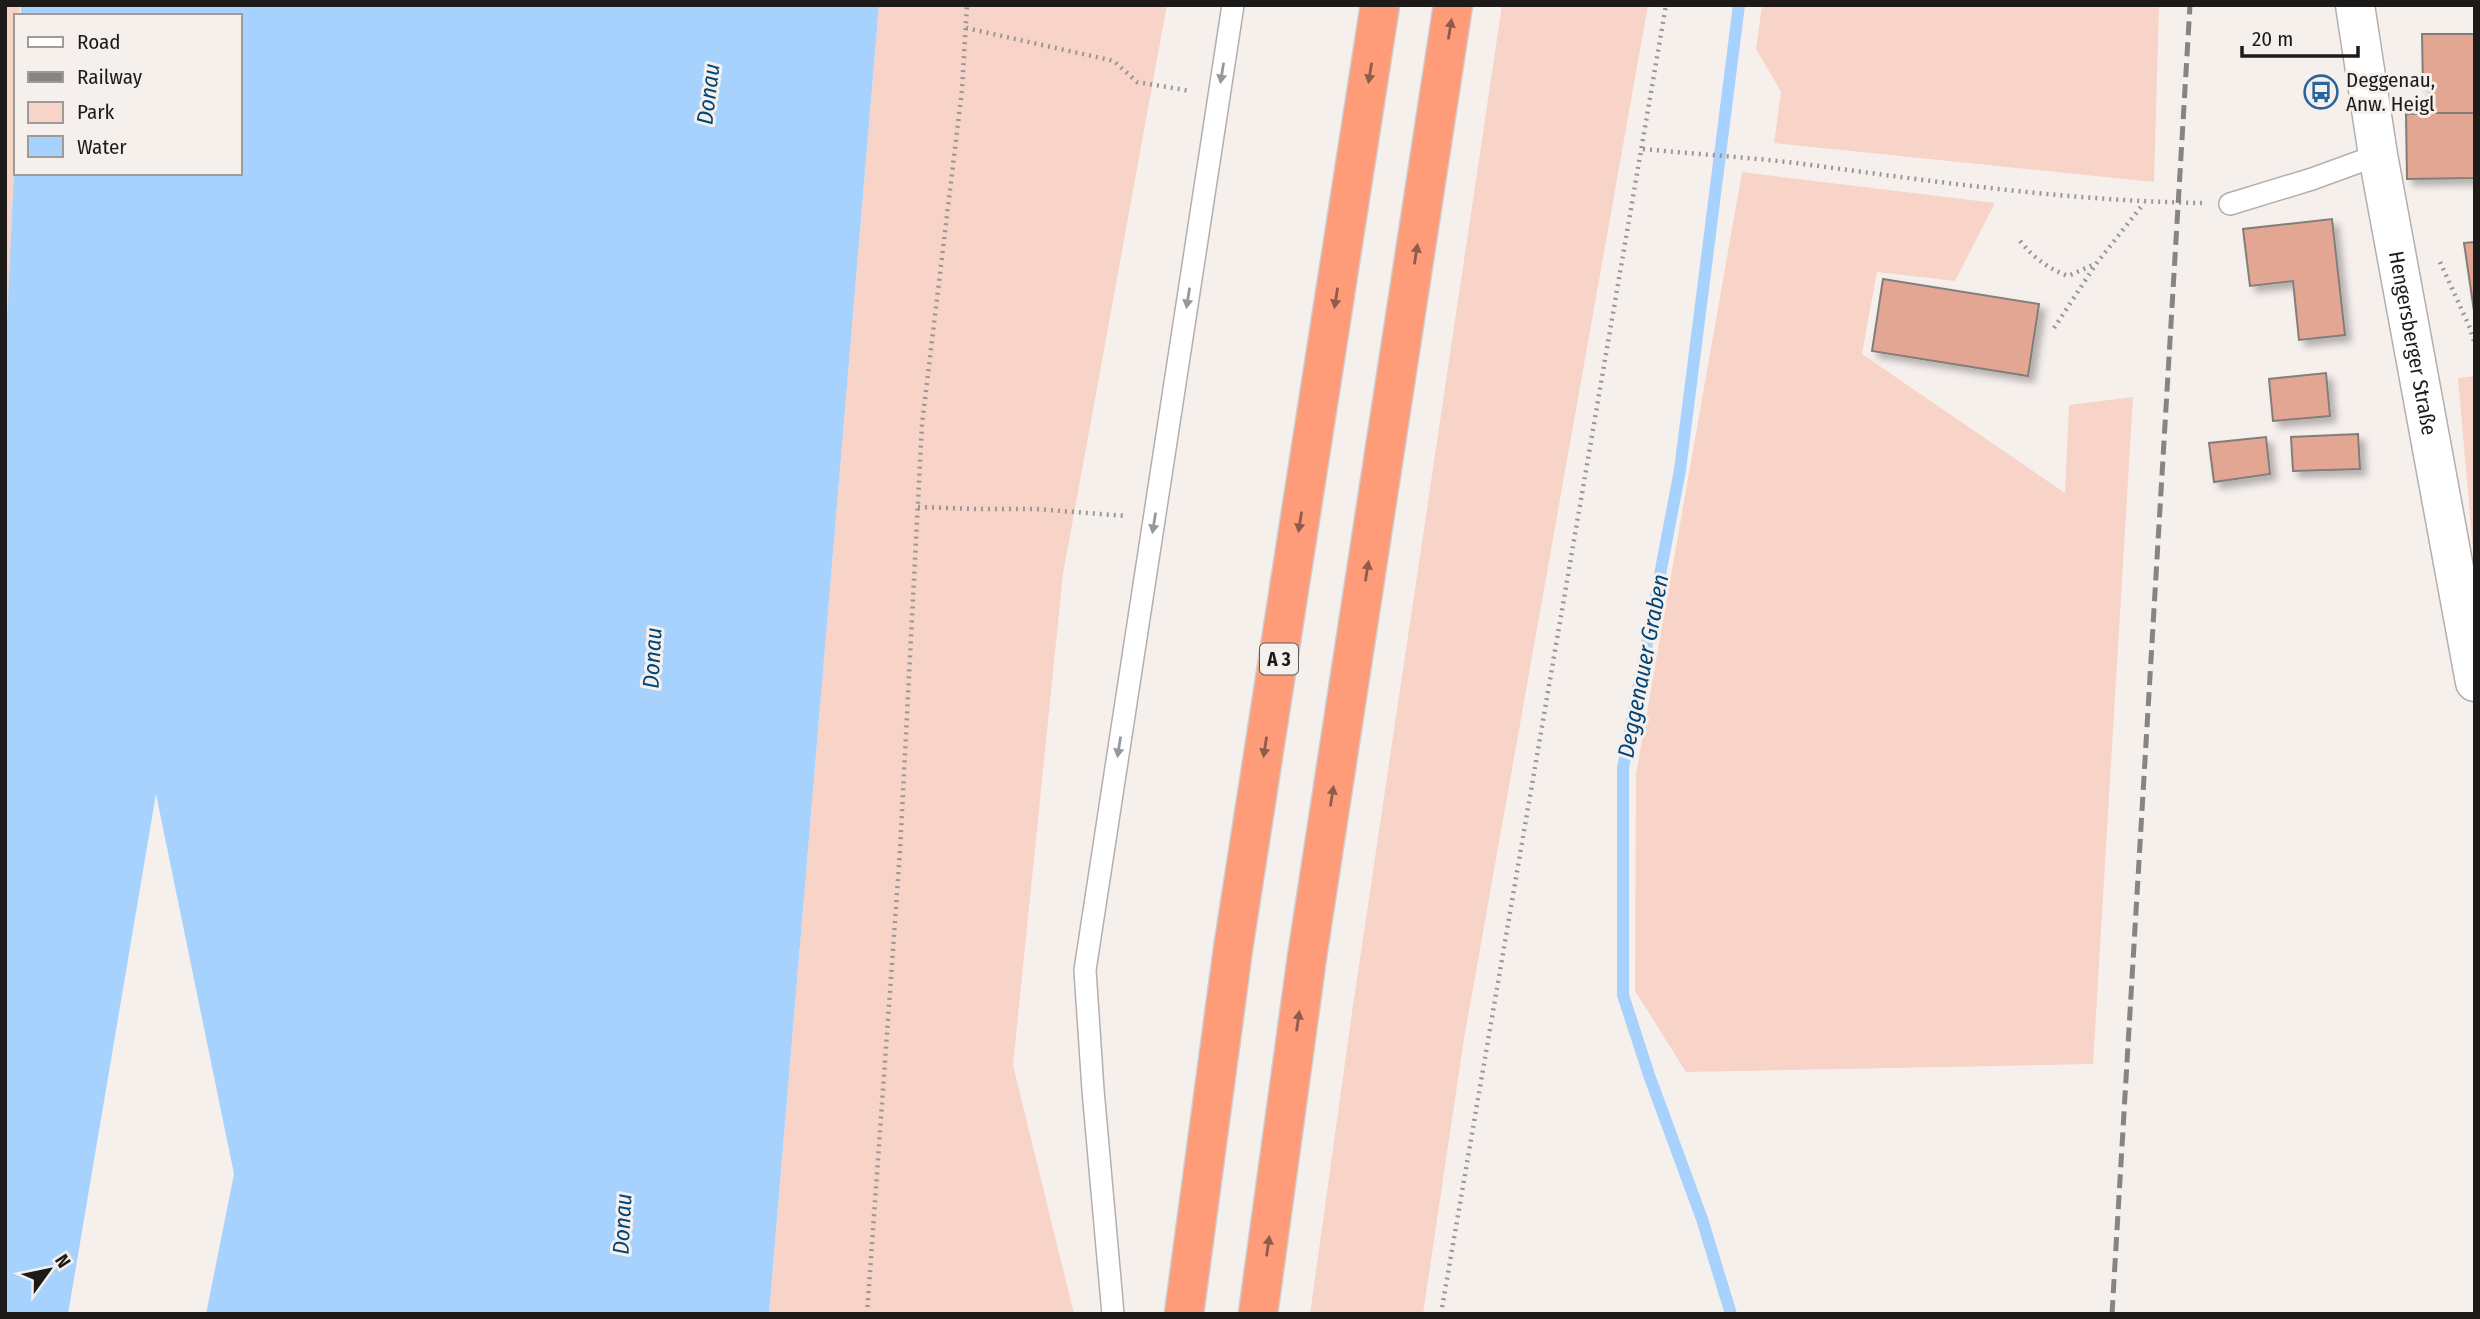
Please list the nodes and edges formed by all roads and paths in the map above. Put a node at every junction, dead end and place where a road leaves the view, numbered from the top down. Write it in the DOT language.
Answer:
graph roads {
  1 [pos="967,5"];
  2 [pos="1233,5"];
  3 [pos="1380,5"];
  4 [pos="1454,5"];
  5 [pos="1666,5"];
  6 [pos="2355,5"];
  7 [pos="966,28"];
  8 [pos="1219,95"];
  9 [pos="1643,149"];
  10 [pos="2378,155"];
  11 [pos="2144,202"];
  12 [pos="2197,203"];
  13 [pos="2230,204"];
  14 [pos="2020,241"];
  15 [pos="2096,264"];
  16 [pos="2054,328"];
  17 [pos="918,506"];
  18 [pos="1154,519"];
  19 [pos="2475,682"];
  20 [pos="867,1314"];
  21 [pos="1113,1314"];
  22 [pos="1184,1314"];
  23 [pos="1258,1314"];
  24 [pos="1441,1314"];
  1 -- 7 [label="path"];
  2 -- 8 [label="lane, one-way"];
  3 -- 22 [label="highway, A 3, one-way"];
  23 -- 4 [label="highway, one-way"];
  5 -- 9 [label="path"];
  6 -- 10 [label="main road, Hengersberger Straße"];
  7 -- 8 [label="path"];
  7 -- 17 [label="path"];
  8 -- 18 [label="lane, one-way"];
  9 -- 11 [label="path"];
  9 -- 24 [label="path"];
  10 -- 13 [label="lane"];
  10 -- 19 [label="main road, Hengersberger Straße"];
  11 -- 12 [label="path"];
  11 -- 15 [label="path"];
  14 -- 15 [label="path"];
  15 -- 16 [label="path"];
  17 -- 18 [label="path"];
  17 -- 20 [label="path"];
  18 -- 21 [label="lane, one-way"];
}
